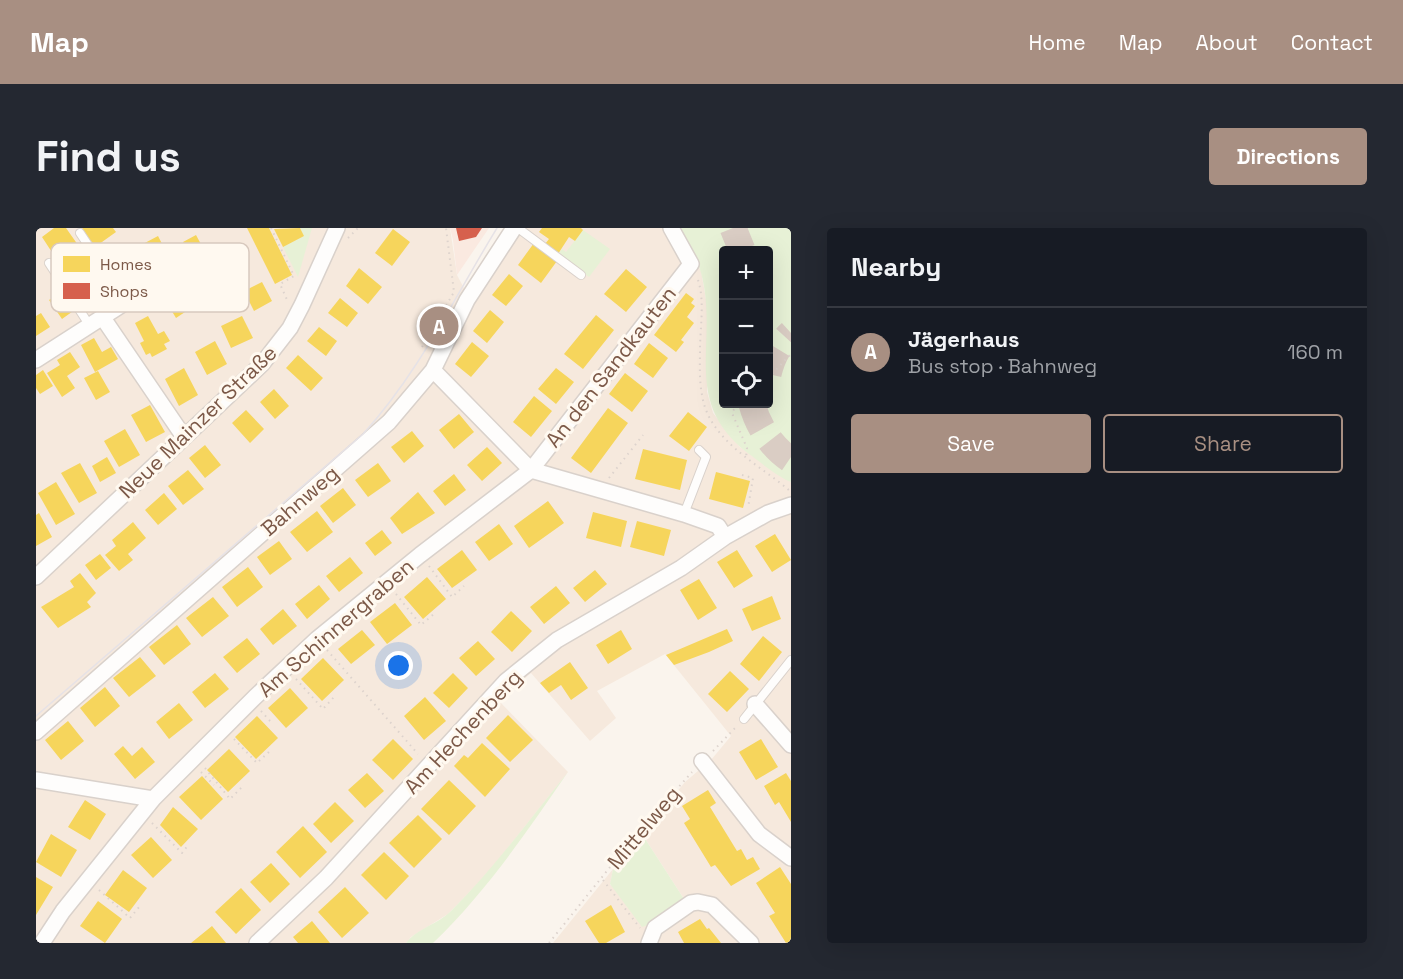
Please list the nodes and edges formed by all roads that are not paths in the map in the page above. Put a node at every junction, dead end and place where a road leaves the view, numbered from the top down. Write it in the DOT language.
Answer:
graph roads {
  1 [pos="331,228"];
  2 [pos="337,228"];
  3 [pos="516,228"];
  4 [pos="671,228"];
  5 [pos="80,233"];
  6 [pos="87,243"];
  7 [pos="328,245"];
  8 [pos="49,263"];
  9 [pos="51,266"];
  10 [pos="581,275"];
  11 [pos="88,312"];
  12 [pos="111,312"];
  13 [pos="96,322"];
  14 [pos="36,360"];
  15 [pos="433,370"];
  16 [pos="184,437"];
  17 [pos="699,450"];
  18 [pos="531,470"];
  19 [pos="791,505"];
  20 [pos="684,514"];
  21 [pos="725,537"];
  22 [pos="36,577"];
  23 [pos="791,660"];
  24 [pos="755,704"];
  25 [pos="744,719"];
  26 [pos="36,732"];
  27 [pos="791,745"];
  28 [pos="702,761"];
  29 [pos="36,780"];
  30 [pos="153,799"];
  31 [pos="791,858"];
  32 [pos="649,941"];
  33 [pos="42,943"];
  34 [pos="257,943"];
  35 [pos="751,943"];
  1 -- 7 [label="street, Neue Mainzer Straße"];
  2 -- 7 [label="street, Neue Mainzer Straße"];
  3 -- 10 [label="lane"];
  3 -- 15 [label="street, Bahnweg"];
  4 -- 18 [label="street, An den Sandkauten"];
  5 -- 6 [label="lane"];
  7 -- 16 [label="street, Neue Mainzer Straße"];
  8 -- 9 [label="lane"];
  11 -- 13 [label="lane"];
  12 -- 13 [label="street"];
  13 -- 14 [label="street"];
  13 -- 16 [label="street"];
  15 -- 18 [label="street"];
  15 -- 26 [label="street, Bahnweg"];
  16 -- 22 [label="street, Neue Mainzer Straße"];
  17 -- 20 [label="lane"];
  18 -- 20 [label="street"];
  18 -- 30 [label="street, Am Schinnergraben"];
  19 -- 21 [label="street, Am Hechenberg"];
  20 -- 21 [label="street"];
  21 -- 34 [label="street, Am Hechenberg"];
  23 -- 24 [label="lane"];
  24 -- 25 [label="lane"];
  24 -- 27 [label="street"];
  28 -- 31 [label="street"];
  29 -- 30 [label="street"];
  30 -- 33 [label="street, Am Schinnergraben"];
  32 -- 35 [label="street"];
}
